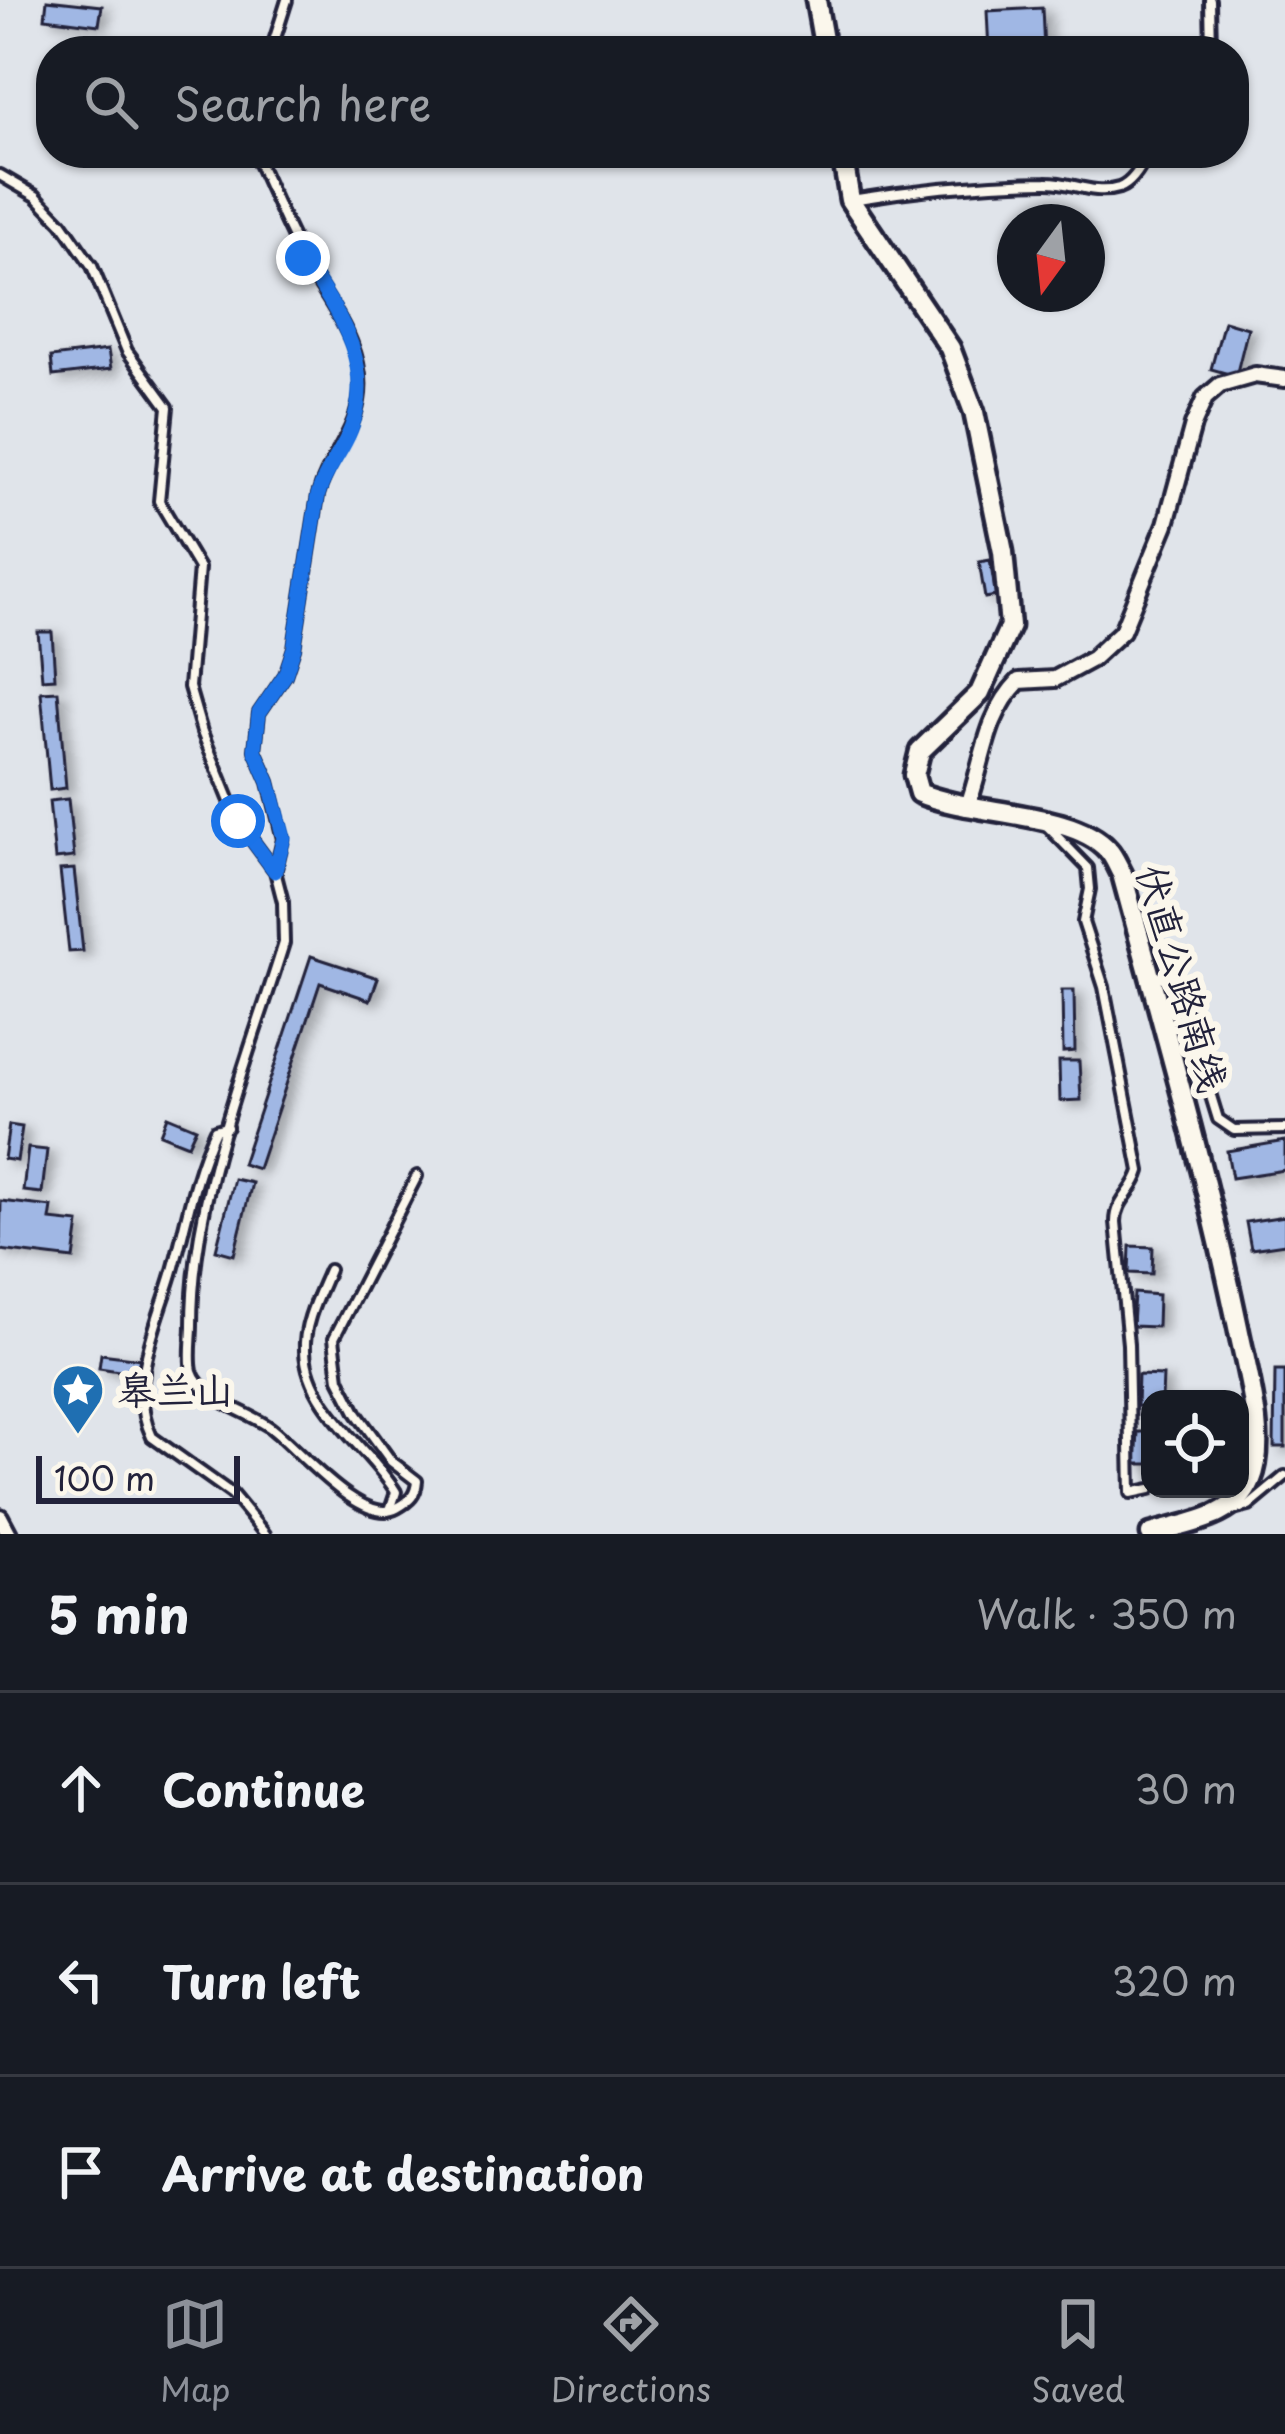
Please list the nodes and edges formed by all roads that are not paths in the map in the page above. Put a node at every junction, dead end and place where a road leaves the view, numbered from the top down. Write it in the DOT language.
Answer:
graph roads {
  1 [pos="287,0"];
  2 [pos="816,0"];
  3 [pos="1210,0"];
  4 [pos="276,36"];
  5 [pos="822,36"];
  6 [pos="1211,36"];
  7 [pos="261,168"];
  8 [pos="845,168"];
  9 [pos="1140,168"];
  10 [pos="0,175"];
  11 [pos="850,200"];
  12 [pos="1285,379"];
  13 [pos="967,808"];
  14 [pos="1042,821"];
  15 [pos="275,871"];
  16 [pos="1150,977"];
  17 [pos="228,1126"];
  18 [pos="1285,1129"];
  19 [pos="418,1176"];
  20 [pos="329,1270"];
  21 [pos="1242,1390"];
  22 [pos="1249,1429"];
  23 [pos="1285,1476"];
  24 [pos="1249,1485"];
  25 [pos="1141,1491"];
  26 [pos="1238,1498"];
  27 [pos="1229,1510"];
  28 [pos="388,1513"];
  29 [pos="0,1517"];
  30 [pos="9,1534"];
  31 [pos="266,1534"];
  32 [pos="1151,1534"];
  1 -- 4 [label="lane"];
  2 -- 5 [label="main road"];
  3 -- 6 [label="lane"];
  7 -- 15 [label="lane"];
  8 -- 11 [label="main road, 伏直公路南线"];
  9 -- 11 [label="lane"];
  10 -- 15 [label="lane"];
  11 -- 13 [label="main road, 伏直公路南线"];
  12 -- 13 [label="street"];
  13 -- 14 [label="main road, 伏直公路南线"];
  14 -- 16 [label="main road, 伏直公路南线"];
  14 -- 25 [label="lane"];
  15 -- 17 [label="lane"];
  16 -- 18 [label="lane"];
  16 -- 21 [label="main road, 伏直公路南线"];
  17 -- 28 [label="lane"];
  17 -- 31 [label="lane"];
  19 -- 28 [label="lane"];
  20 -- 28 [label="lane"];
  22 -- 24 [label="main road, 伏直公路南线"];
  23 -- 27 [label="lane"];
  26 -- 27 [label="main road, 伏直公路南线"];
  27 -- 32 [label="main road"];
  29 -- 30 [label="street"];
}
